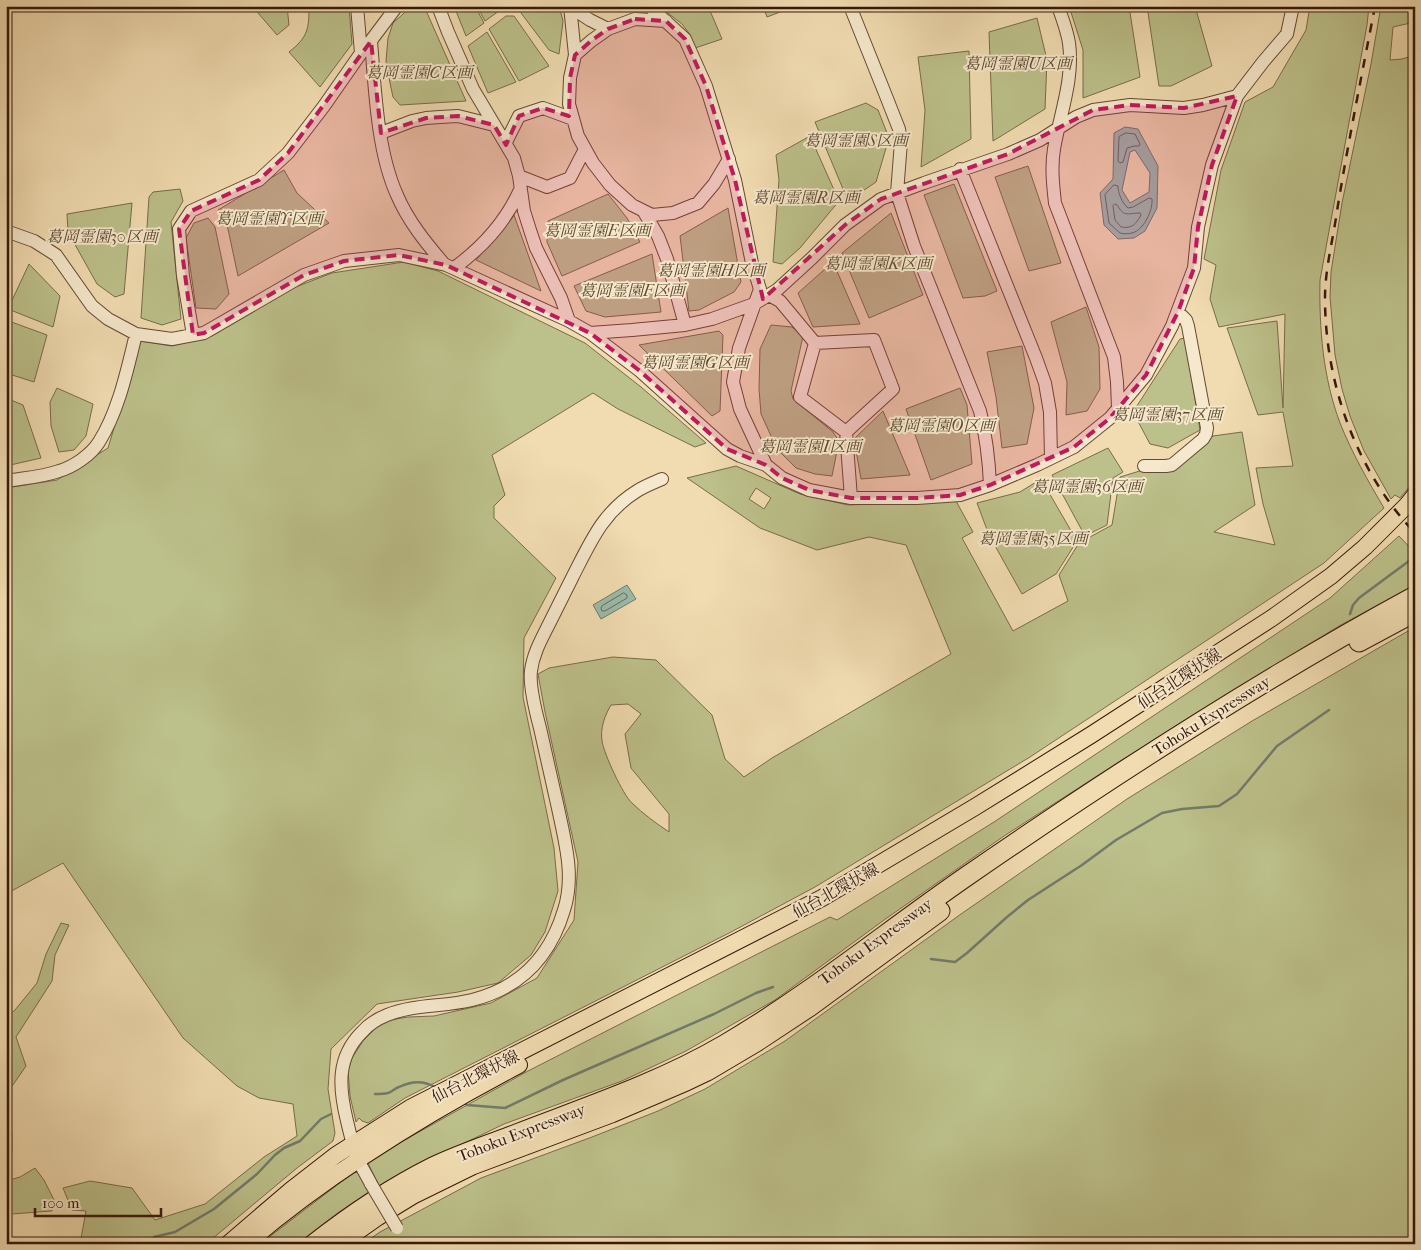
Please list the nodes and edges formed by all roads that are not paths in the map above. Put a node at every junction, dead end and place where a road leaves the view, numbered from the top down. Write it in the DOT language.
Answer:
graph roads {
  1 [pos="357,6"];
  2 [pos="398,6"];
  3 [pos="438,6"];
  4 [pos="570,6"];
  5 [pos="649,6"];
  6 [pos="850,6"];
  7 [pos="1058,6"];
  8 [pos="1293,6"];
  9 [pos="666,20"];
  10 [pos="608,28"];
  11 [pos="371,41"];
  12 [pos="361,53"];
  13 [pos="575,55"];
  14 [pos="1236,96"];
  15 [pos="573,118"];
  16 [pos="494,125"];
  17 [pos="1059,128"];
  18 [pos="381,133"];
  19 [pos="506,142"];
  20 [pos="585,149"];
  21 [pos="729,159"];
  22 [pos="960,169"];
  23 [pos="519,176"];
  24 [pos="520,190"];
  25 [pos="897,193"];
  26 [pos="644,212"];
  27 [pos="6,231"];
  28 [pos="449,266"];
  29 [pos="770,294"];
  30 [pos="754,304"];
  31 [pos="1178,312"];
  32 [pos="569,321"];
  33 [pos="685,325"];
  34 [pos="590,333"];
  35 [pos="136,334"];
  36 [pos="193,335"];
  37 [pos="815,343"];
  38 [pos="1118,408"];
  39 [pos="846,432"];
  40 [pos="1051,458"];
  41 [pos="766,466"];
  42 [pos="1144,466"];
  43 [pos="662,479"];
  44 [pos="6,481"];
  45 [pos="990,485"];
  46 [pos="1415,495"];
  47 [pos="851,498"];
  48 [pos="1415,511"];
  49 [pos="1415,596"];
  50 [pos="1415,612"];
  51 [pos="471,1084"];
  52 [pos="355,1152"];
  53 [pos="397,1228"];
  54 [pos="228,1244"];
  55 [pos="246,1244"];
  56 [pos="314,1244"];
  57 [pos="337,1244"];
  1 -- 12 [label="street"];
  2 -- 11 [label="street"];
  3 -- 16 [label="street"];
  4 -- 10 [label="street"];
  4 -- 13 [label="street"];
  5 -- 9 [label="street"];
  6 -- 25 [label="street"];
  7 -- 17 [label="street"];
  8 -- 14 [label="street"];
  9 -- 10 [label="street"];
  9 -- 21 [label="street"];
  10 -- 13 [label="street"];
  11 -- 12 [label="street"];
  11 -- 18 [label="street"];
  12 -- 36 [label="street"];
  13 -- 15 [label="street"];
  14 -- 17 [label="street"];
  14 -- 31 [label="street"];
  15 -- 19 [label="street"];
  15 -- 20 [label="street"];
  16 -- 18 [label="street"];
  16 -- 19 [label="street"];
  17 -- 22 [label="street"];
  17 -- 38 [label="street"];
  18 -- 28 [label="street"];
  19 -- 23 [label="street"];
  20 -- 23 [label="street"];
  20 -- 26 [label="street"];
  21 -- 26 [label="street"];
  21 -- 30 [label="street"];
  22 -- 25 [label="street"];
  22 -- 40 [label="street"];
  23 -- 24 [label="street"];
  24 -- 28 [label="street"];
  24 -- 32 [label="street"];
  25 -- 29 [label="street"];
  25 -- 45 [label="street"];
  26 -- 33 [label="street"];
  27 -- 35 [label="street"];
  28 -- 32 [label="street"];
  28 -- 36 [label="street"];
  29 -- 30 [label="street"];
  29 -- 37 [label="street"];
  30 -- 33 [label="street"];
  30 -- 41 [label="street"];
  31 -- 38 [label="street"];
  31 -- 42 [label="street"];
  32 -- 34 [label="street"];
  33 -- 34 [label="street"];
  34 -- 41 [label="street"];
  35 -- 36 [label="street"];
  35 -- 44 [label="street"];
  37 -- 39 [label="street"];
  37 -- 39 [label="street"];
  38 -- 40 [label="street"];
  39 -- 47 [label="street"];
  40 -- 45 [label="street"];
  41 -- 47 [label="street"];
  43 -- 52 [label="street"];
  45 -- 47 [label="street"];
  46 -- 51 [label="main road, 仙台北環状線"];
  48 -- 51 [label="main road, 仙台北環状線"];
  49 -- 56 [label="highway, Tohoku Expressway"];
  50 -- 57 [label="highway, Tohoku Expressway"];
  51 -- 52 [label="main road, 仙台北環状線"];
  52 -- 53 [label="street, bridge"];
  52 -- 54 [label="main road, 仙台北環状線"];
  52 -- 55 [label="main road, 仙台北環状線"];
}
